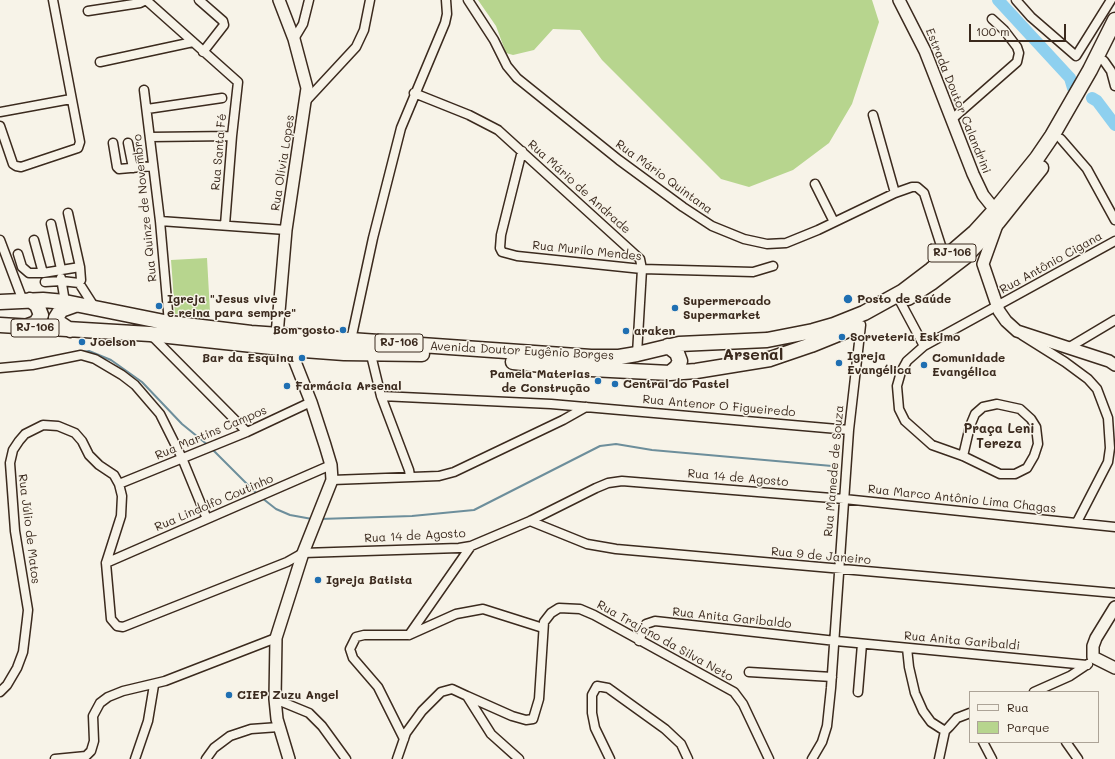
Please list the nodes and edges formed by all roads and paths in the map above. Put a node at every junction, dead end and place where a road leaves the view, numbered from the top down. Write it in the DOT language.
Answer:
graph roads {
  1 [pos="53,0"];
  2 [pos="146,0"];
  3 [pos="199,0"];
  4 [pos="279,0"];
  5 [pos="309,0"];
  6 [pos="370,0"];
  7 [pos="446,0"];
  8 [pos="468,0"];
  9 [pos="899,0"];
  10 [pos="1016,0"];
  11 [pos="1111,2"];
  12 [pos="105,4"];
  13 [pos="88,11"];
  14 [pos="992,19"];
  15 [pos="1115,20"];
  16 [pos="294,39"];
  17 [pos="1115,39"];
  18 [pos="193,42"];
  19 [pos="203,52"];
  20 [pos="100,62"];
  21 [pos="1110,69"];
  22 [pos="1093,72"];
  23 [pos="1115,86"];
  24 [pos="144,90"];
  25 [pos="414,93"];
  26 [pos="222,98"];
  27 [pos="71,99"];
  28 [pos="305,102"];
  29 [pos="147,109"];
  30 [pos="0,112"];
  31 [pos="873,116"];
  32 [pos="952,119"];
  33 [pos="1067,120"];
  34 [pos="0,126"];
  35 [pos="232,136"];
  36 [pos="150,137"];
  37 [pos="1061,139"];
  38 [pos="113,143"];
  39 [pos="128,143"];
  40 [pos="522,151"];
  41 [pos="152,166"];
  42 [pos="133,168"];
  43 [pos="815,184"];
  44 [pos="895,193"];
  45 [pos="68,214"];
  46 [pos="997,216"];
  47 [pos="160,220"];
  48 [pos="1115,220"];
  49 [pos="834,222"];
  50 [pos="51,224"];
  51 [pos="225,225"];
  52 [pos="286,230"];
  53 [pos="0,240"];
  54 [pos="34,240"];
  55 [pos="1115,241"];
  56 [pos="18,254"];
  57 [pos="965,257"];
  58 [pos="945,258"];
  59 [pos="983,264"];
  60 [pos="773,266"];
  61 [pos="80,267"];
  62 [pos="642,269"];
  63 [pos="60,270"];
  64 [pos="42,273"];
  65 [pos="62,281"];
  66 [pos="45,282"];
  67 [pos="79,283"];
  68 [pos="26,301"];
  69 [pos="0,302"];
  70 [pos="70,303"];
  71 [pos="901,303"];
  72 [pos="998,306"];
  73 [pos="96,309"];
  74 [pos="1115,320"];
  75 [pos="169,323"];
  76 [pos="861,324"];
  77 [pos="0,325"];
  78 [pos="25,327"];
  79 [pos="70,330"];
  80 [pos="1017,331"];
  81 [pos="150,334"];
  82 [pos="277,335"];
  83 [pos="351,340"];
  84 [pos="668,346"];
  85 [pos="924,346"];
  86 [pos="1068,348"];
  87 [pos="290,349"];
  88 [pos="371,354"];
  89 [pos="637,354"];
  90 [pos="1115,365"];
  91 [pos="0,368"];
  92 [pos="670,373"];
  93 [pos="381,396"];
  94 [pos="311,402"];
  95 [pos="586,407"];
  96 [pos="849,430"];
  97 [pos="247,432"];
  98 [pos="963,456"];
  99 [pos="182,458"];
  100 [pos="331,465"];
  101 [pos="410,476"];
  102 [pos="332,480"];
  103 [pos="119,484"];
  104 [pos="844,499"];
  105 [pos="207,519"];
  106 [pos="530,521"];
  107 [pos="1077,522"];
  108 [pos="1115,527"];
  109 [pos="470,546"];
  110 [pos="303,554"];
  111 [pos="106,562"];
  112 [pos="838,569"];
  113 [pos="1115,593"];
  114 [pos="1115,607"];
  115 [pos="543,628"];
  116 [pos="409,635"];
  117 [pos="276,638"];
  118 [pos="638,641"];
  119 [pos="836,641"];
  120 [pos="862,644"];
  121 [pos="907,648"];
  122 [pos="1092,661"];
  123 [pos="1115,668"];
  124 [pos="749,672"];
  125 [pos="832,677"];
  126 [pos="154,684"];
  127 [pos="1038,691"];
  128 [pos="0,692"];
  129 [pos="858,692"];
  130 [pos="467,696"];
  131 [pos="275,699"];
  132 [pos="969,716"];
  133 [pos="279,727"];
  134 [pos="945,732"];
  135 [pos="404,739"];
  136 [pos="984,743"];
  137 [pos="1067,743"];
  138 [pos="55,759"];
  139 [pos="135,759"];
  140 [pos="206,759"];
  141 [pos="289,759"];
  142 [pos="346,759"];
  143 [pos="397,759"];
  144 [pos="518,759"];
  145 [pos="610,759"];
  146 [pos="688,759"];
  147 [pos="769,759"];
  148 [pos="812,759"];
  149 [pos="939,759"];
  150 [pos="992,759"];
  151 [pos="1078,759"];
  1 -- 27 [label="street"];
  2 -- 12 [label="street"];
  2 -- 18 [label="street"];
  3 -- 19 [label="street"];
  4 -- 16 [label="street, Rua Olívia Lopes"];
  5 -- 16 [label="street"];
  6 -- 28 [label="street"];
  7 -- 25 [label="street"];
  8 -- 49 [label="street, Rua Mário Quintana"];
  9 -- 32 [label="street, Estrada Doutor Calandrini"];
  10 -- 11 [label="street"];
  12 -- 13 [label="street"];
  14 -- 32 [label="street"];
  15 -- 22 [label="highway, Avenida Doutor Eugênio Borges / RJ-106"];
  16 -- 28 [label="street, Rua Olívia Lopes"];
  17 -- 21 [label="highway, Avenida Doutor Eugênio Borges / RJ-106"];
  18 -- 19 [label="street"];
  18 -- 20 [label="street"];
  19 -- 35 [label="street, Rua Santa Fé"];
  21 -- 22 [label="highway, Avenida Doutor Eugênio Borges / RJ-106"];
  21 -- 23 [label="street"];
  22 -- 33 [label="highway, Avenida Doutor Eugênio Borges / RJ-106"];
  24 -- 29 [label="street, Rua Quinze de Novembro"];
  25 -- 40 [label="street, Rua Mário de Andrade"];
  25 -- 83 [label="street"];
  26 -- 29 [label="street"];
  27 -- 30 [label="street"];
  27 -- 34 [label="street"];
  28 -- 52 [label="street, Rua Olívia Lopes"];
  29 -- 36 [label="street, Rua Quinze de Novembro"];
  31 -- 44 [label="street"];
  32 -- 46 [label="street, Estrada Doutor Calandrini"];
  33 -- 37 [label="highway, Avenida Doutor Eugênio Borges / RJ-106"];
  33 -- 46 [label="highway, Avenida Doutor Eugênio Borges / RJ-106"];
  35 -- 36 [label="street"];
  35 -- 51 [label="street, Rua Santa Fé"];
  36 -- 41 [label="street, Rua Quinze de Novembro"];
  37 -- 46 [label="highway, Avenida Doutor Eugênio Borges / RJ-106"];
  37 -- 48 [label="street"];
  38 -- 42 [label="street"];
  39 -- 42 [label="street"];
  40 -- 62 [label="street, Rua Mário de Andrade"];
  40 -- 62 [label="street, Rua Murilo Mendes"];
  41 -- 42 [label="street"];
  41 -- 47 [label="street, Rua Quinze de Novembro"];
  43 -- 49 [label="street"];
  44 -- 49 [label="street, Rua Mário Quintana"];
  44 -- 58 [label="street, Rua Mário Quintana"];
  45 -- 61 [label="street"];
  46 -- 57 [label="highway, Avenida Doutor Eugênio Borges / RJ-106"];
  46 -- 58 [label="highway, Avenida Doutor Eugênio Borges / RJ-106"];
  46 -- 59 [label="street"];
  47 -- 51 [label="street"];
  47 -- 75 [label="street, Rua Quinze de Novembro"];
  50 -- 63 [label="street"];
  51 -- 52 [label="street"];
  52 -- 82 [label="street, Rua Olívia Lopes"];
  53 -- 68 [label="street"];
  54 -- 64 [label="street"];
  55 -- 72 [label="street, Rua Antônio Cigana"];
  56 -- 64 [label="street"];
  57 -- 59 [label="street"];
  57 -- 71 [label="highway, Avenida Doutor Eugênio Borges / RJ-106"];
  58 -- 84 [label="highway, Avenida Doutor Eugênio Borges / RJ-106"];
  59 -- 72 [label="street"];
  60 -- 62 [label="street, Rua Murilo Mendes"];
  61 -- 63 [label="street"];
  61 -- 67 [label="street"];
  62 -- 89 [label="street"];
  63 -- 64 [label="street"];
  63 -- 65 [label="street"];
  65 -- 66 [label="street"];
  65 -- 67 [label="street"];
  65 -- 70 [label="street"];
  67 -- 73 [label="street"];
  68 -- 69 [label="highway, Avenida Doutor Eugênio Borges / RJ-106"];
  68 -- 70 [label="highway, Avenida Doutor Eugênio Borges / RJ-106"];
  68 -- 78 [label="highway"];
  70 -- 73 [label="highway, Avenida Doutor Eugênio Borges / RJ-106"];
  70 -- 79 [label="highway"];
  71 -- 76 [label="highway, Avenida Doutor Eugênio Borges / RJ-106"];
  71 -- 85 [label="street"];
  72 -- 80 [label="street"];
  72 -- 85 [label="street, Rua Antônio Cigana"];
  73 -- 75 [label="highway, Avenida Doutor Eugênio Borges / RJ-106"];
  74 -- 86 [label="street"];
  75 -- 82 [label="highway, Avenida Doutor Eugênio Borges / RJ-106"];
  76 -- 92 [label="highway, Avenida Doutor Eugênio Borges / RJ-106"];
  76 -- 96 [label="street, Rua Mamede de Souza"];
  77 -- 78 [label="highway, Avenida Doutor Eugênio Borges / RJ-106"];
  78 -- 79 [label="highway, Avenida Doutor Eugênio Borges / RJ-106"];
  79 -- 81 [label="highway, Avenida Doutor Eugênio Borges / RJ-106"];
  80 -- 86 [label="street"];
  80 -- 107 [label="street"];
  81 -- 87 [label="highway, Avenida Doutor Eugênio Borges / RJ-106"];
  81 -- 97 [label="street"];
  82 -- 83 [label="highway, Avenida Doutor Eugênio Borges / RJ-106"];
  83 -- 89 [label="highway, Avenida Doutor Eugênio Borges / RJ-106"];
  84 -- 89 [label="highway, Avenida Doutor Eugênio Borges / RJ-106"];
  84 -- 92 [label="highway"];
  85 -- 98 [label="street, Rua Antônio Cigana"];
  86 -- 90 [label="street"];
  87 -- 88 [label="highway, Avenida Doutor Eugênio Borges / RJ-106"];
  87 -- 94 [label="street"];
  88 -- 92 [label="highway, Avenida Doutor Eugênio Borges / RJ-106"];
  88 -- 93 [label="street"];
  91 -- 99 [label="street"];
  93 -- 95 [label="street, Rua Antenor O Figueiredo"];
  93 -- 101 [label="street"];
  94 -- 97 [label="street, Rua Martins Campos"];
  94 -- 100 [label="street"];
  95 -- 96 [label="street, Rua Antenor O Figueiredo"];
  95 -- 101 [label="street"];
  96 -- 104 [label="street, Rua Mamede de Souza"];
  97 -- 99 [label="street, Rua Martins Campos"];
  98 -- 98 [label="street"];
  99 -- 103 [label="street, Rua Martins Campos"];
  99 -- 105 [label="street"];
  100 -- 102 [label="street"];
  100 -- 105 [label="street, Rua Lindolfo Coutinho"];
  101 -- 102 [label="street"];
  102 -- 110 [label="street"];
  103 -- 111 [label="street"];
  103 -- 128 [label="street, Rua Júlio de Matos"];
  104 -- 106 [label="street, Rua 14 de Agosto"];
  104 -- 107 [label="street, Rua Marco Antônio Lima Chagas"];
  104 -- 112 [label="street, Rua Mamede de Souza"];
  105 -- 111 [label="street, Rua Lindolfo Coutinho"];
  106 -- 109 [label="street, Rua 14 de Agosto"];
  106 -- 112 [label="street, Rua 9 de Janeiro"];
  107 -- 108 [label="street, Rua Marco Antônio Lima Chagas"];
  109 -- 110 [label="street, Rua 14 de Agosto"];
  109 -- 116 [label="street"];
  110 -- 111 [label="street, Rua 14 de Agosto"];
  110 -- 117 [label="street"];
  112 -- 113 [label="street, Rua 9 de Janeiro"];
  112 -- 119 [label="street, Rua Mamede de Souza"];
  114 -- 122 [label="street"];
  115 -- 116 [label="street"];
  115 -- 118 [label="street, Rua Trajano da Silva Neto"];
  115 -- 130 [label="street"];
  116 -- 135 [label="street"];
  117 -- 126 [label="street"];
  117 -- 131 [label="street"];
  118 -- 119 [label="street, Rua Anita Garibaldo"];
  118 -- 147 [label="street, Rua Trajano da Silva Neto"];
  119 -- 120 [label="street, Rua Anita Garibaldi"];
  119 -- 125 [label="street, Rua Mamede de Souza"];
  120 -- 121 [label="street, Rua Anita Garibaldi"];
  120 -- 129 [label="street"];
  121 -- 122 [label="street, Rua Anita Garibaldi"];
  121 -- 134 [label="street"];
  122 -- 123 [label="street"];
  122 -- 127 [label="street"];
  124 -- 125 [label="street"];
  125 -- 148 [label="street, Rua Mamede de Souza"];
  126 -- 138 [label="street"];
  126 -- 139 [label="street"];
  130 -- 135 [label="street"];
  130 -- 144 [label="street"];
  131 -- 133 [label="street"];
  131 -- 142 [label="street"];
  132 -- 134 [label="street"];
  133 -- 140 [label="street"];
  133 -- 141 [label="street"];
  134 -- 149 [label="street"];
  135 -- 143 [label="street"];
  136 -- 150 [label="street"];
  137 -- 151 [label="street"];
  145 -- 146 [label="street"];
}
